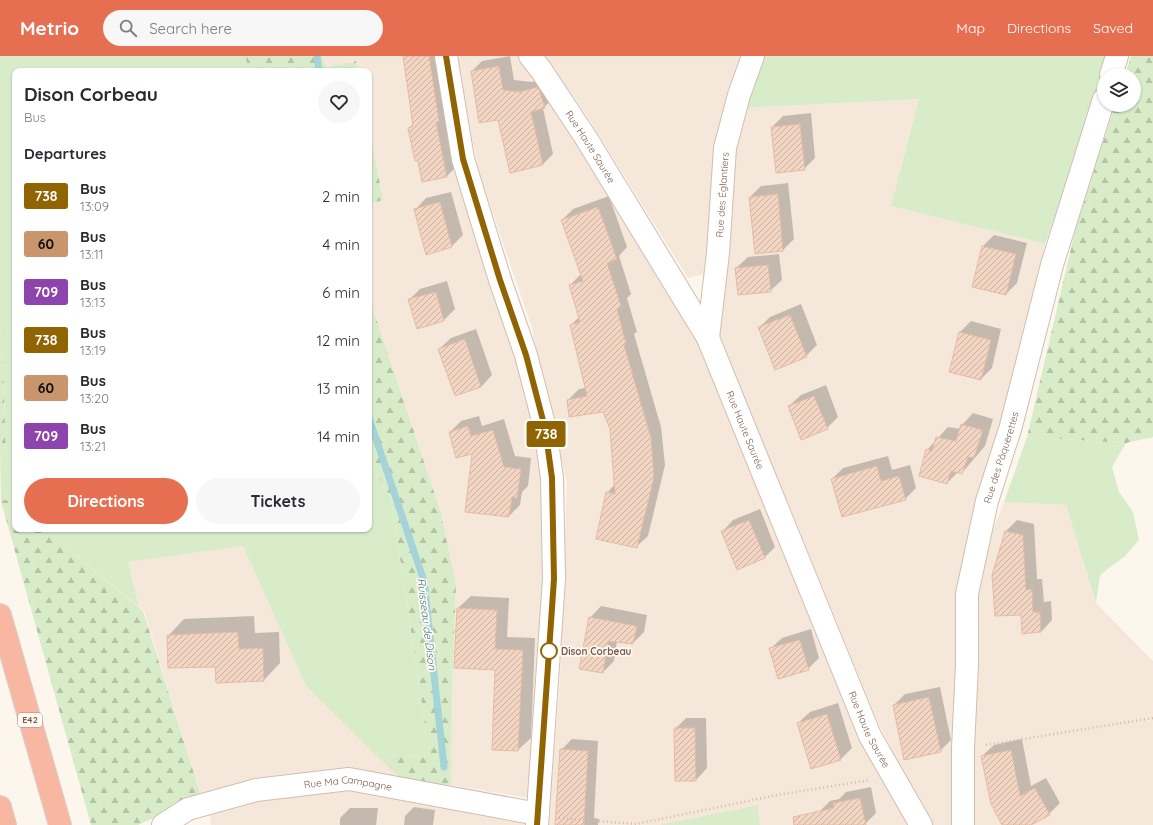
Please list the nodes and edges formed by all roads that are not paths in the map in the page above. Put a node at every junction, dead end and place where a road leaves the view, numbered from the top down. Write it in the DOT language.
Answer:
graph roads {
  1 [pos="446,56"];
  2 [pos="530,56"];
  3 [pos="753,56"];
  4 [pos="1117,56"];
  5 [pos="1113,68"];
  6 [pos="1100,112"];
  7 [pos="708,338"];
  8 [pos="0,615"];
  9 [pos="0,807"];
  10 [pos="538,819"];
  11 [pos="5,825"];
  12 [pos="60,825"];
  13 [pos="163,825"];
  14 [pos="921,825"];
  15 [pos="963,825"];
  1 -- 10 [label="street"];
  2 -- 7 [label="street, Rue Haute Saurée"];
  3 -- 7 [label="street, Rue des Églantiers"];
  4 -- 5 [label="street"];
  6 -- 15 [label="street, Rue des Pâquerettes"];
  7 -- 14 [label="street, Rue Haute Saurée"];
  8 -- 12 [label="highway, E42"];
  9 -- 11 [label="highway"];
  10 -- 13 [label="street, Rue Ma Campagne"];
}
